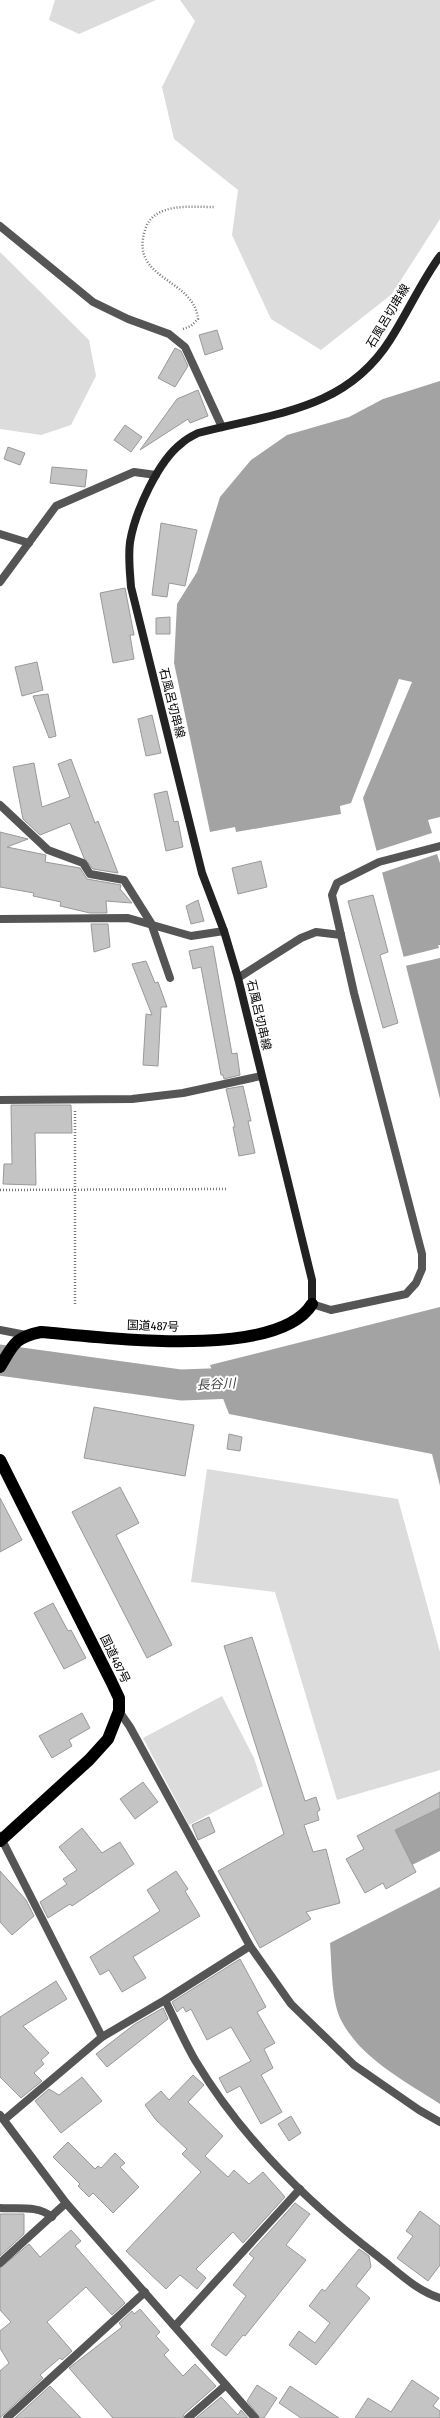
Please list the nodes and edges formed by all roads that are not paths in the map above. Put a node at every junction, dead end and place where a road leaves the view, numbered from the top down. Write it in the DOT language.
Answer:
graph roads {
  1 [pos="0,226"];
  2 [pos="440,256"];
  3 [pos="222,427"];
  4 [pos="156,475"];
  5 [pos="0,534"];
  6 [pos="29,543"];
  7 [pos="0,582"];
  8 [pos="0,805"];
  9 [pos="440,846"];
  10 [pos="0,919"];
  11 [pos="151,923"];
  12 [pos="224,931"];
  13 [pos="341,935"];
  14 [pos="170,978"];
  15 [pos="238,978"];
  16 [pos="261,1076"];
  17 [pos="0,1100"];
  18 [pos="312,1304"];
  19 [pos="0,1330"];
  20 [pos="26,1335"];
  21 [pos="0,1367"];
  22 [pos="0,1460"];
  23 [pos="119,1711"];
  24 [pos="1,1839"];
  25 [pos="250,1946"];
  26 [pos="166,2000"];
  27 [pos="102,2037"];
  28 [pos="2,2118"];
  29 [pos="440,2122"];
  30 [pos="300,2189"];
  31 [pos="66,2203"];
  32 [pos="0,2208"];
  33 [pos="52,2217"];
  34 [pos="0,2263"];
  35 [pos="145,2292"];
  36 [pos="440,2298"];
  37 [pos="175,2326"];
  38 [pos="226,2385"];
  39 [pos="7,2418"];
  40 [pos="188,2418"];
  41 [pos="255,2418"];
  1 -- 3 [label="street"];
  2 -- 3 [label="main road, 石風呂切串線"];
  3 -- 4 [label="main road, 石風呂切串線"];
  4 -- 6 [label="street"];
  4 -- 12 [label="main road, 石風呂切串線"];
  5 -- 6 [label="street"];
  6 -- 7 [label="street"];
  8 -- 11 [label="street"];
  9 -- 13 [label="street"];
  10 -- 11 [label="street"];
  11 -- 12 [label="street"];
  11 -- 14 [label="street"];
  12 -- 15 [label="main road, 石風呂切串線"];
  13 -- 15 [label="street"];
  13 -- 18 [label="street"];
  15 -- 16 [label="main road, 石風呂切串線"];
  16 -- 17 [label="street"];
  16 -- 18 [label="main road, 石風呂切串線"];
  18 -- 20 [label="highway, 国道487号"];
  19 -- 20 [label="street"];
  20 -- 21 [label="highway, 国道487号"];
  22 -- 23 [label="highway, 国道487号"];
  23 -- 24 [label="highway"];
  23 -- 25 [label="street"];
  24 -- 27 [label="street"];
  25 -- 26 [label="street"];
  25 -- 29 [label="street"];
  26 -- 27 [label="street"];
  26 -- 30 [label="street"];
  27 -- 28 [label="street"];
  28 -- 31 [label="street"];
  30 -- 36 [label="street"];
  30 -- 37 [label="street"];
  31 -- 33 [label="street"];
  31 -- 35 [label="street"];
  32 -- 33 [label="street"];
  33 -- 34 [label="street"];
  35 -- 37 [label="street"];
  35 -- 39 [label="street"];
  37 -- 38 [label="street"];
  38 -- 40 [label="street"];
  38 -- 41 [label="street"];
}
